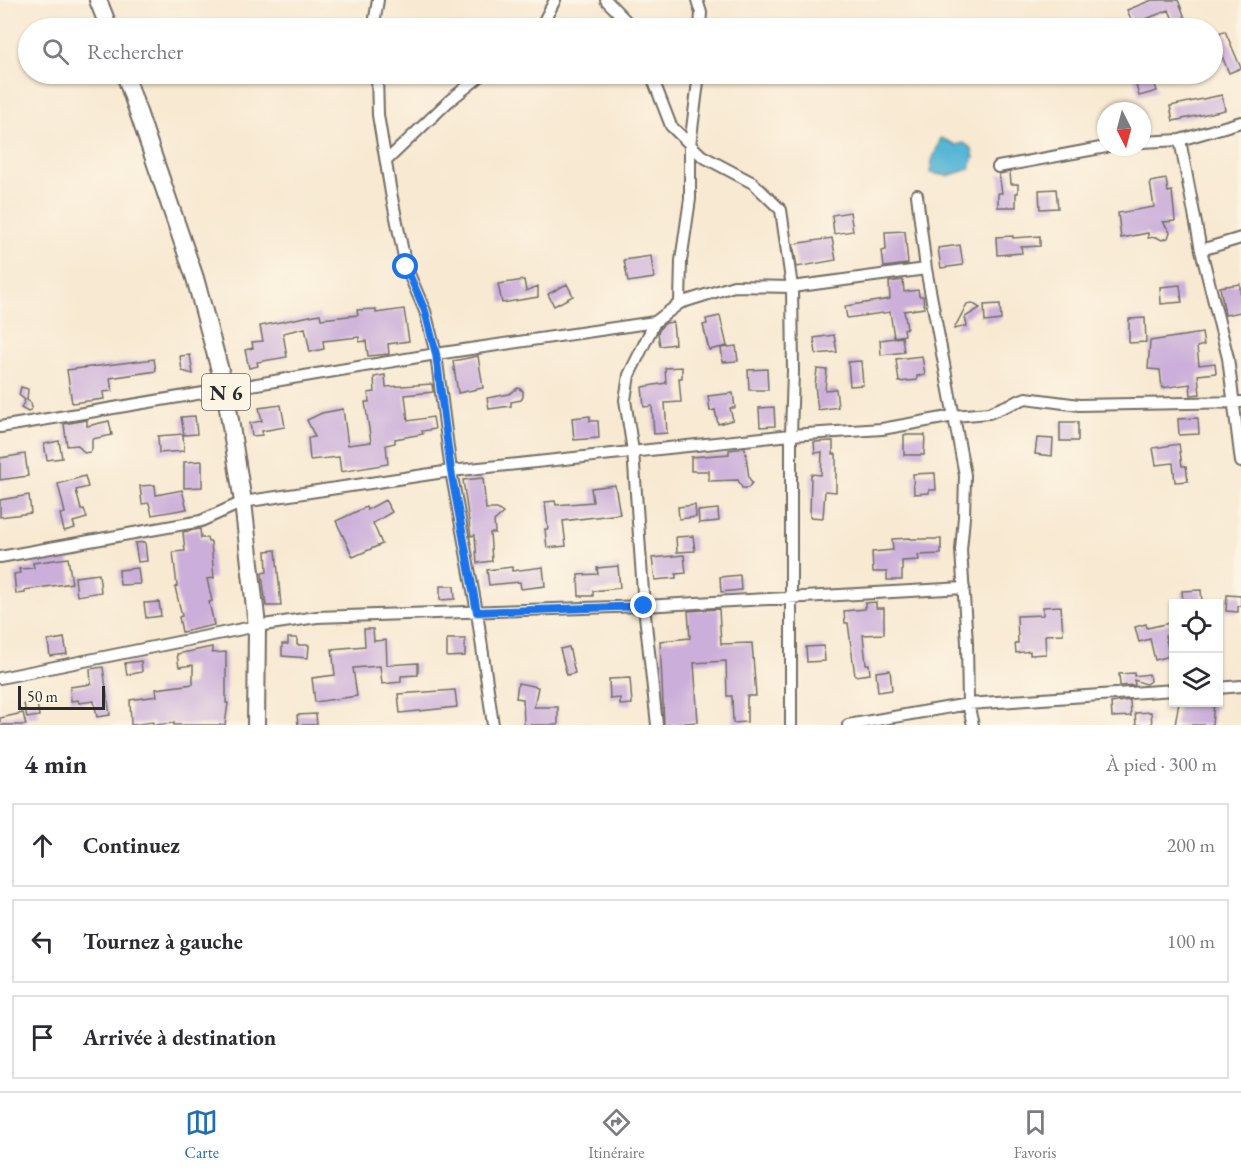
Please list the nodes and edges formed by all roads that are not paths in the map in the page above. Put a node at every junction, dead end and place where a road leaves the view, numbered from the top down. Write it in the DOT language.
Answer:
graph roads {
  1 [pos="98,0"];
  2 [pos="378,0"];
  3 [pos="555,0"];
  4 [pos="606,0"];
  5 [pos="698,0"];
  6 [pos="105,18"];
  7 [pos="375,18"];
  8 [pos="546,18"];
  9 [pos="623,18"];
  10 [pos="700,18"];
  11 [pos="128,84"];
  12 [pos="377,84"];
  13 [pos="470,84"];
  14 [pos="655,84"];
  15 [pos="698,84"];
  16 [pos="1241,122"];
  17 [pos="1179,140"];
  18 [pos="1151,142"];
  19 [pos="690,145"];
  20 [pos="1097,149"];
  21 [pos="386,161"];
  22 [pos="998,167"];
  23 [pos="917,195"];
  24 [pos="1241,238"];
  25 [pos="1202,250"];
  26 [pos="926,269"];
  27 [pos="792,287"];
  28 [pos="680,303"];
  29 [pos="655,322"];
  30 [pos="436,354"];
  31 [pos="225,389"];
  32 [pos="1237,403"];
  33 [pos="954,416"];
  34 [pos="0,427"];
  35 [pos="791,435"];
  36 [pos="633,451"];
  37 [pos="1241,462"];
  38 [pos="451,471"];
  39 [pos="243,502"];
  40 [pos="0,557"];
  41 [pos="964,588"];
  42 [pos="792,598"];
  43 [pos="644,606"];
  44 [pos="477,612"];
  45 [pos="257,626"];
  46 [pos="0,678"];
  47 [pos="1241,686"];
  48 [pos="1223,688"];
  49 [pos="1169,690"];
  50 [pos="968,705"];
  51 [pos="256,725"];
  52 [pos="494,725"];
  53 [pos="657,725"];
  54 [pos="791,725"];
  55 [pos="848,725"];
  56 [pos="973,725"];
  1 -- 6 [label="main road"];
  2 -- 7 [label="street"];
  3 -- 8 [label="street"];
  4 -- 9 [label="street"];
  5 -- 10 [label="street"];
  11 -- 31 [label="main road, N 6"];
  12 -- 21 [label="street"];
  13 -- 21 [label="street"];
  14 -- 19 [label="street"];
  15 -- 19 [label="street"];
  16 -- 17 [label="street"];
  17 -- 18 [label="street"];
  17 -- 25 [label="street"];
  19 -- 27 [label="street"];
  19 -- 28 [label="street"];
  20 -- 22 [label="street"];
  21 -- 30 [label="street"];
  23 -- 26 [label="street"];
  24 -- 25 [label="street"];
  25 -- 32 [label="street"];
  26 -- 27 [label="street"];
  26 -- 33 [label="street"];
  27 -- 28 [label="street"];
  27 -- 35 [label="street"];
  28 -- 29 [label="street"];
  29 -- 30 [label="street"];
  29 -- 36 [label="street"];
  30 -- 31 [label="street"];
  30 -- 38 [label="street"];
  31 -- 34 [label="street"];
  31 -- 39 [label="main road, N 6"];
  32 -- 33 [label="street"];
  32 -- 37 [label="street"];
  33 -- 35 [label="street"];
  33 -- 41 [label="street"];
  35 -- 36 [label="street"];
  35 -- 42 [label="street"];
  36 -- 38 [label="street"];
  36 -- 43 [label="street"];
  38 -- 39 [label="street"];
  38 -- 44 [label="street"];
  39 -- 40 [label="street"];
  39 -- 45 [label="main road, N 6"];
  41 -- 42 [label="street"];
  41 -- 50 [label="street"];
  42 -- 43 [label="street"];
  42 -- 54 [label="street"];
  43 -- 44 [label="street"];
  43 -- 53 [label="street"];
  44 -- 45 [label="street"];
  44 -- 52 [label="street"];
  45 -- 46 [label="street"];
  45 -- 51 [label="main road, N 6"];
  47 -- 48 [label="street"];
  49 -- 50 [label="street"];
  50 -- 55 [label="street"];
  50 -- 56 [label="street"];
}
